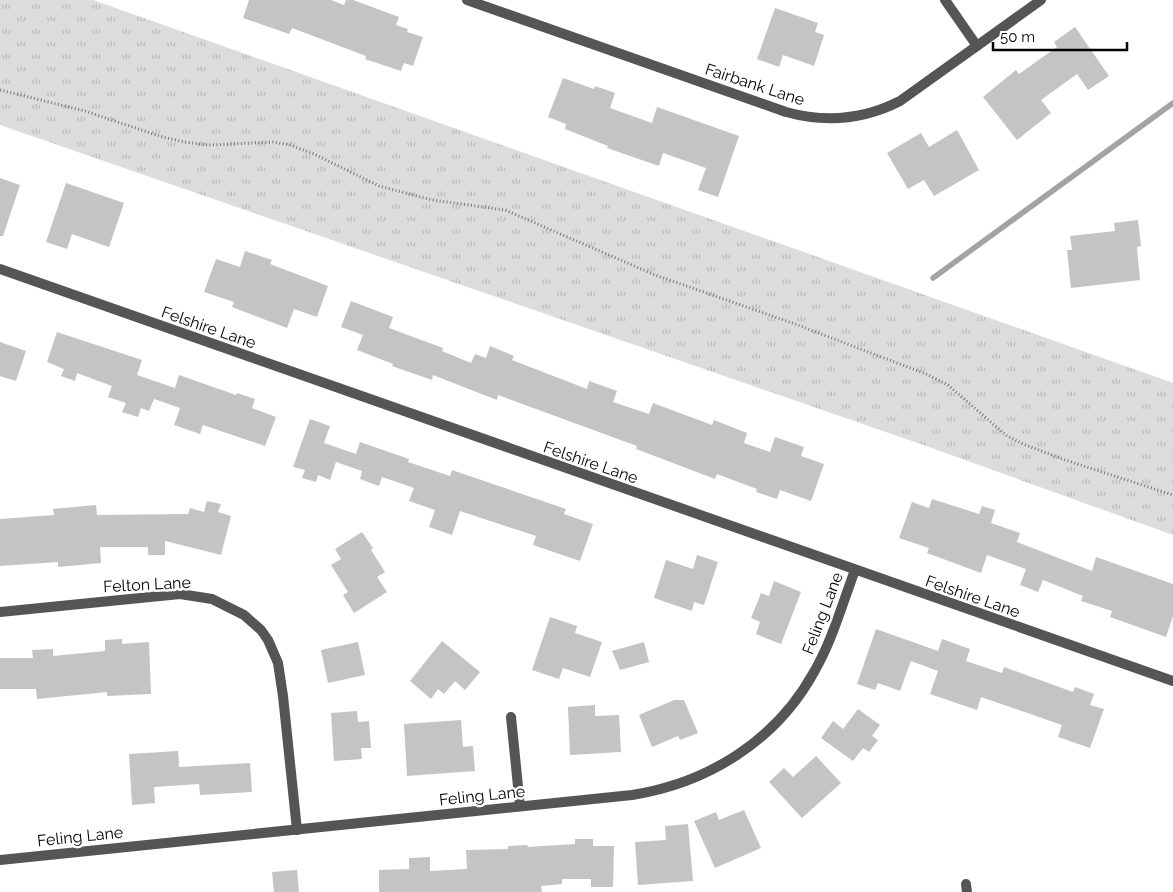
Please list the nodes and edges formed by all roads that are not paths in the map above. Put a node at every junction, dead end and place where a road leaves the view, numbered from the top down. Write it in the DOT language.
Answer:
graph roads {
  1 [pos="467,0"];
  2 [pos="945,0"];
  3 [pos="1041,0"];
  4 [pos="977,46"];
  5 [pos="0,269"];
  6 [pos="855,570"];
  7 [pos="0,612"];
  8 [pos="1173,681"];
  9 [pos="511,716"];
  10 [pos="520,806"];
  11 [pos="297,830"];
  12 [pos="0,860"];
  1 -- 4 [label="street, Fairbank Lane"];
  2 -- 4 [label="street"];
  3 -- 4 [label="street, Fairbank Lane"];
  5 -- 6 [label="street, Felshire Lane"];
  6 -- 8 [label="street, Felshire Lane"];
  6 -- 10 [label="street, Feling Lane"];
  7 -- 11 [label="street, Felton Lane"];
  9 -- 10 [label="street"];
  10 -- 11 [label="street, Feling Lane"];
  11 -- 12 [label="street, Feling Lane"];
}
